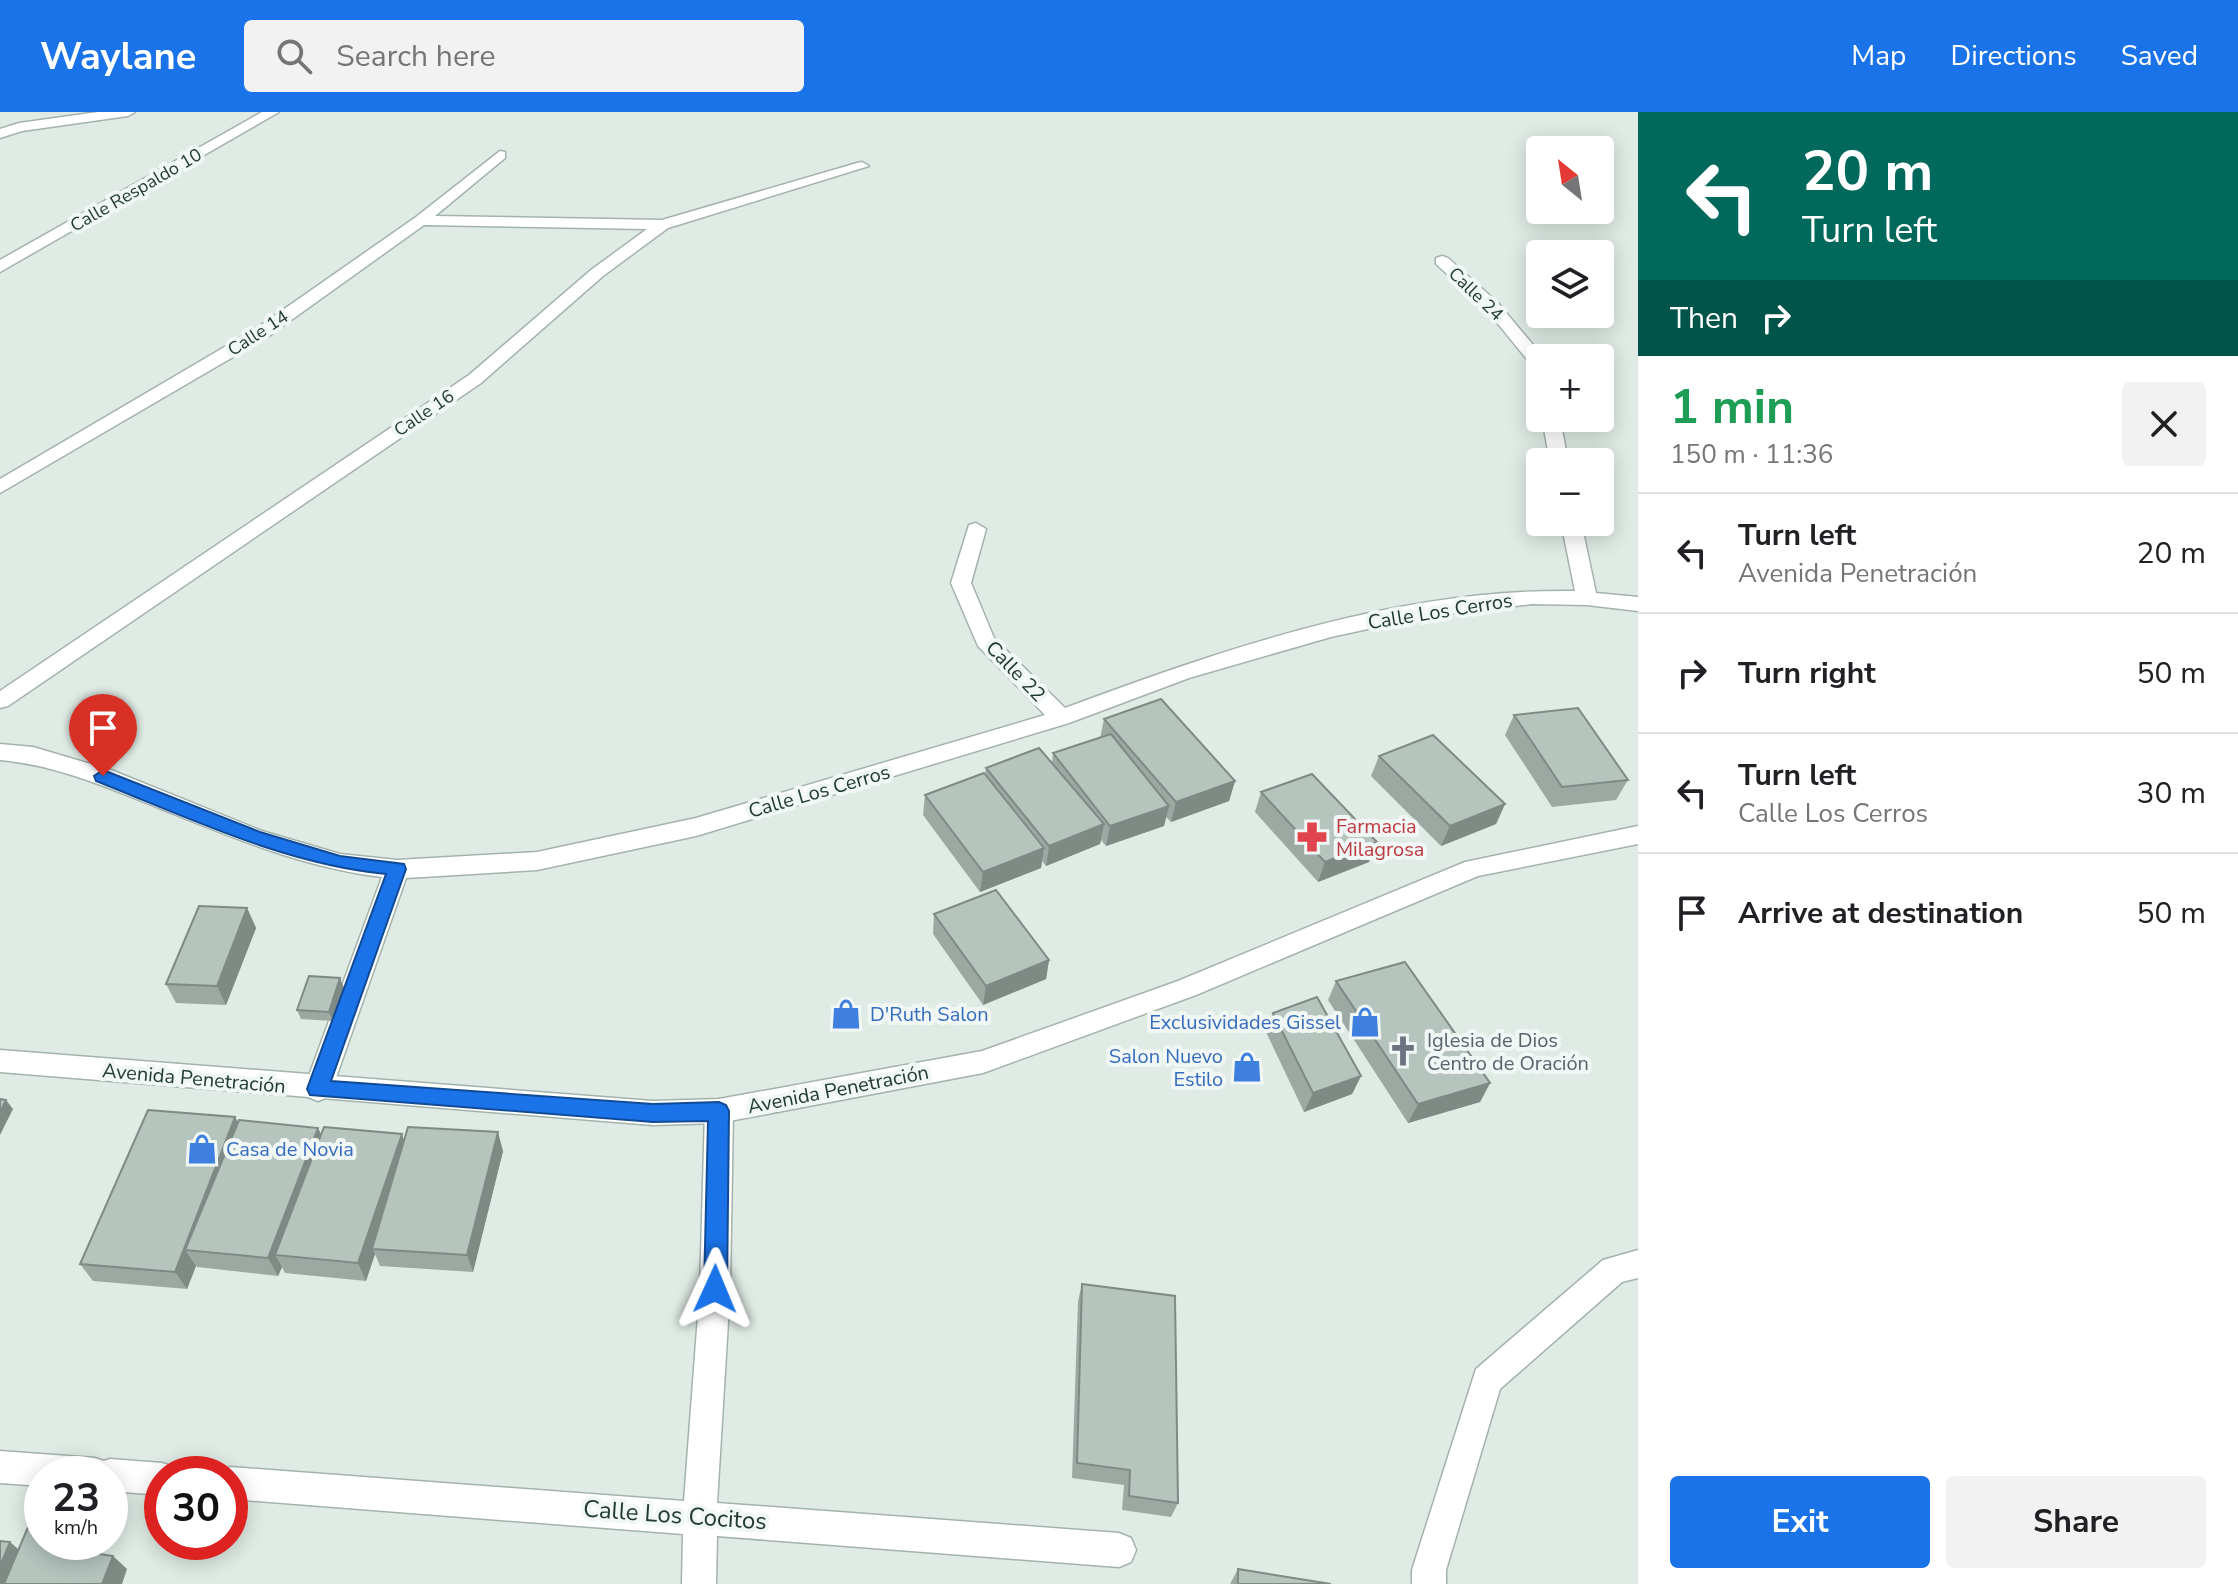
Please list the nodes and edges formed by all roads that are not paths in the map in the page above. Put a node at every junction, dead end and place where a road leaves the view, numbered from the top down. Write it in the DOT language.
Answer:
graph roads {
  1 [pos="128,112"];
  2 [pos="272,112"];
  3 [pos="0,134"];
  4 [pos="500,155"];
  5 [pos="862,166"];
  6 [pos="421,220"];
  7 [pos="663,225"];
  8 [pos="1442,261"];
  9 [pos="0,267"];
  10 [pos="1526,347"];
  11 [pos="0,487"];
  12 [pos="976,529"];
  13 [pos="1574,536"];
  14 [pos="1587,598"];
  15 [pos="1638,604"];
  16 [pos="0,701"];
  17 [pos="1061,718"];
  18 [pos="0,752"];
  19 [pos="1638,835"];
  20 [pos="397,869"];
  21 [pos="0,1061"];
  22 [pos="318,1089"];
  23 [pos="719,1111"];
  24 [pos="1638,1264"];
  25 [pos="0,1467"];
  26 [pos="24,1469"];
  27 [pos="248,1484"];
  28 [pos="700,1516"];
  29 [pos="1119,1550"];
  30 [pos="699,1584"];
  31 [pos="1429,1584"];
  1 -- 3 [label="street"];
  2 -- 9 [label="street, Calle Respaldo 10"];
  4 -- 6 [label="street, Calle 14"];
  5 -- 7 [label="street, Calle 16"];
  6 -- 7 [label="street"];
  6 -- 11 [label="street, Calle 14"];
  7 -- 16 [label="street, Calle 16"];
  8 -- 10 [label="street, Calle 24"];
  12 -- 17 [label="street, Calle 22"];
  13 -- 14 [label="street"];
  14 -- 15 [label="street, Calle Los Cerros"];
  14 -- 17 [label="street, Calle Los Cerros"];
  17 -- 20 [label="street, Calle Los Cerros"];
  18 -- 20 [label="street, Calle Los Cerros"];
  19 -- 23 [label="street, Avenida Penetración"];
  20 -- 22 [label="street"];
  21 -- 22 [label="street, Avenida Penetración"];
  22 -- 23 [label="street, Avenida Penetración"];
  23 -- 28 [label="street"];
  24 -- 31 [label="street"];
  25 -- 26 [label="street"];
  27 -- 28 [label="street, Calle Los Cocitos"];
  28 -- 29 [label="street, Calle Los Cocitos"];
  28 -- 30 [label="street"];
}
